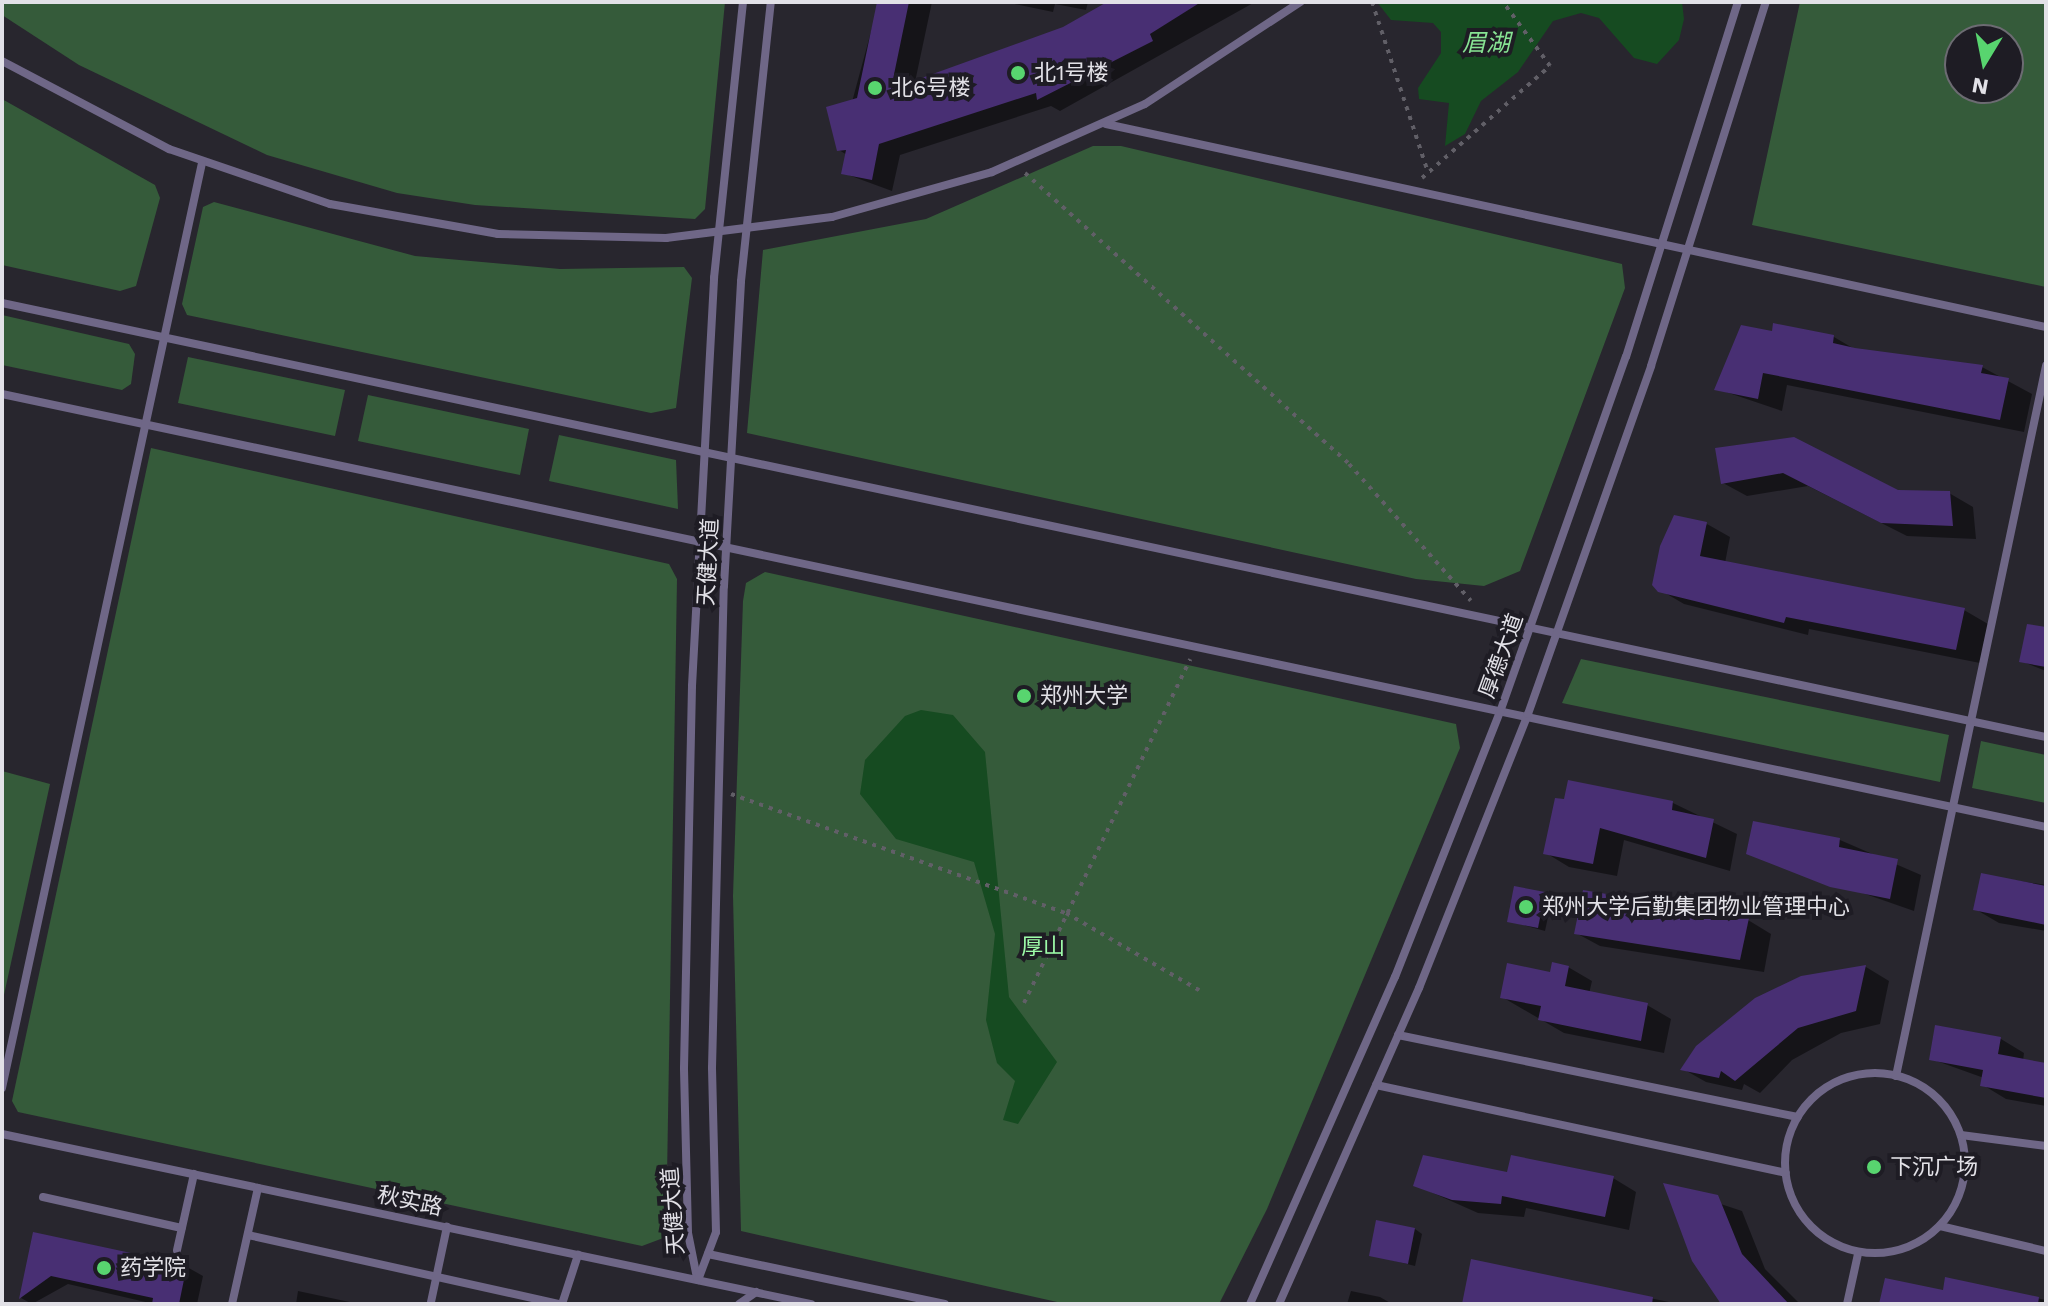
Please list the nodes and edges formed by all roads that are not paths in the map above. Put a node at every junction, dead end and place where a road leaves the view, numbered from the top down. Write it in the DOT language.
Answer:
graph roads {
  1 [pos="743,2"];
  2 [pos="771,2"];
  3 [pos="1300,2"];
  4 [pos="1738,2"];
  5 [pos="1766,2"];
  6 [pos="2,61"];
  7 [pos="1106,124"];
  8 [pos="202,163"];
  9 [pos="747,230"];
  10 [pos="719,233"];
  11 [pos="1664,244"];
  12 [pos="1690,249"];
  13 [pos="2,303"];
  14 [pos="2046,327"];
  15 [pos="165,338"];
  16 [pos="2046,366"];
  17 [pos="2,394"];
  18 [pos="145,424"];
  19 [pos="704,452"];
  20 [pos="731,458"];
  21 [pos="699,542"];
  22 [pos="726,548"];
  23 [pos="1530,627"];
  24 [pos="1557,633"];
  25 [pos="1500,712"];
  26 [pos="1527,717"];
  27 [pos="1972,721"];
  28 [pos="2046,737"];
  29 [pos="1953,808"];
  30 [pos="2046,827"];
  31 [pos="1398,1035"];
  32 [pos="1896,1076"];
  33 [pos="1376,1085"];
  34 [pos="2,1088"];
  35 [pos="1798,1117"];
  36 [pos="2,1134"];
  37 [pos="1961,1135"];
  38 [pos="2046,1146"];
  39 [pos="1786,1173"];
  40 [pos="194,1174"];
  41 [pos="258,1188"];
  42 [pos="43,1197"];
  43 [pos="1940,1226"];
  44 [pos="447,1227"];
  45 [pos="182,1228"];
  46 [pos="248,1235"];
  47 [pos="177,1250"];
  48 [pos="2046,1251"];
  49 [pos="708,1254"];
  50 [pos="1858,1254"];
  51 [pos="578,1255"];
  52 [pos="436,1277"];
  53 [pos="698,1280"];
  54 [pos="756,1292"];
  55 [pos="431,1302"];
  56 [pos="232,1304"];
  57 [pos="560,1304"];
  58 [pos="739,1304"];
  59 [pos="811,1304"];
  60 [pos="945,1304"];
  61 [pos="1250,1304"];
  62 [pos="1279,1304"];
  63 [pos="1847,1304"];
  1 -- 10 [label="lane, 天健大道"];
  2 -- 9 [label="lane, 天健大道"];
  3 -- 7 [label="lane"];
  4 -- 11 [label="lane, 厚德大道"];
  5 -- 12 [label="lane, 厚德大道"];
  6 -- 8 [label="lane"];
  7 -- 9 [label="lane"];
  7 -- 11 [label="lane"];
  8 -- 10 [label="lane"];
  8 -- 15 [label="lane"];
  9 -- 10 [label="lane"];
  9 -- 20 [label="lane, 天健大道"];
  10 -- 19 [label="lane, 天健大道"];
  11 -- 12 [label="lane"];
  11 -- 23 [label="lane, 厚德大道"];
  12 -- 14 [label="lane"];
  12 -- 24 [label="lane, 厚德大道"];
  13 -- 15 [label="lane"];
  15 -- 18 [label="lane"];
  15 -- 19 [label="lane"];
  16 -- 27 [label="lane"];
  17 -- 18 [label="lane"];
  18 -- 21 [label="lane"];
  18 -- 34 [label="lane"];
  19 -- 20 [label="lane"];
  19 -- 21 [label="lane, 天健大道"];
  20 -- 22 [label="lane, 天健大道"];
  20 -- 23 [label="lane"];
  21 -- 22 [label="lane"];
  21 -- 53 [label="lane, 天健大道"];
  22 -- 25 [label="lane"];
  22 -- 49 [label="lane, 天健大道"];
  23 -- 24 [label="lane"];
  23 -- 25 [label="lane, 厚德大道"];
  24 -- 26 [label="lane, 厚德大道"];
  24 -- 27 [label="lane"];
  25 -- 26 [label="lane"];
  25 -- 61 [label="lane, 厚德大道"];
  26 -- 29 [label="lane"];
  26 -- 31 [label="lane, 厚德大道"];
  27 -- 28 [label="lane"];
  27 -- 29 [label="lane"];
  29 -- 30 [label="lane"];
  29 -- 32 [label="lane"];
  31 -- 33 [label="lane, 厚德大道"];
  31 -- 35 [label="lane"];
  32 -- 35 [label="lane"];
  32 -- 37 [label="lane"];
  33 -- 39 [label="lane"];
  33 -- 62 [label="lane, 厚德大道"];
  35 -- 39 [label="lane"];
  36 -- 40 [label="lane, 秋实路"];
  37 -- 38 [label="lane"];
  37 -- 43 [label="lane"];
  39 -- 50 [label="lane"];
  40 -- 41 [label="lane, 秋实路"];
  40 -- 45 [label="lane"];
  41 -- 44 [label="lane, 秋实路"];
  41 -- 46 [label="lane"];
  42 -- 45 [label="lane"];
  43 -- 48 [label="lane"];
  43 -- 50 [label="lane"];
  44 -- 51 [label="lane, 秋实路"];
  44 -- 52 [label="lane"];
  45 -- 47 [label="lane"];
  46 -- 52 [label="lane"];
  46 -- 56 [label="lane"];
  49 -- 53 [label="lane, 天健大道"];
  49 -- 60 [label="lane"];
  50 -- 63 [label="lane"];
  51 -- 53 [label="lane, 秋实路"];
  51 -- 57 [label="lane"];
  52 -- 55 [label="lane"];
  52 -- 57 [label="lane"];
  53 -- 54 [label="lane, 秋实路"];
  54 -- 58 [label="lane"];
  54 -- 59 [label="lane, 秋实路"];
}
